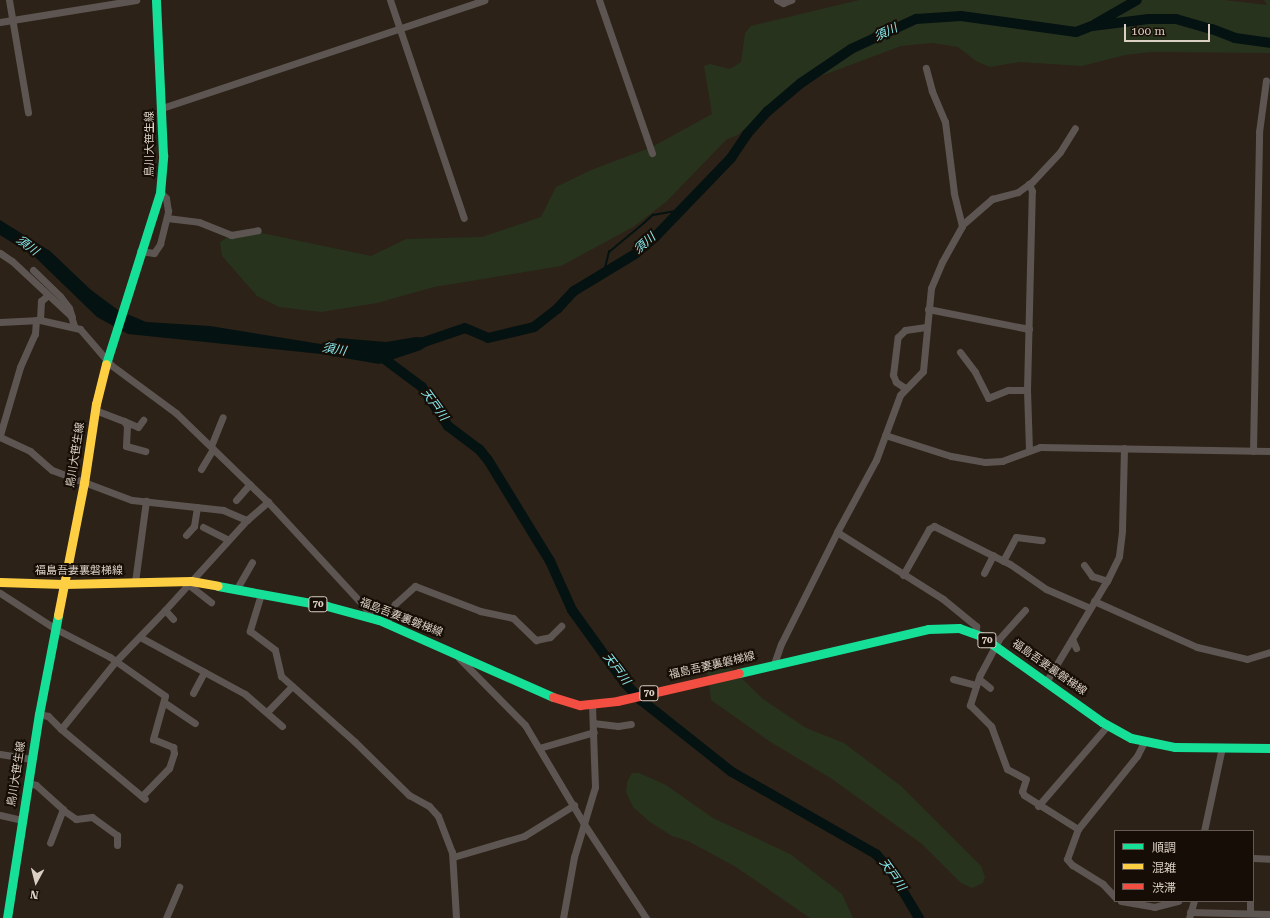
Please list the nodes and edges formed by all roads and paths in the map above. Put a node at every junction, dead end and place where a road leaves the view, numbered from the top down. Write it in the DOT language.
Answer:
graph roads {
  1 [pos="9,0"];
  2 [pos="136,0"];
  3 [pos="156,0"];
  4 [pos="390,0"];
  5 [pos="484,0"];
  6 [pos="599,0"];
  7 [pos="777,0"];
  8 [pos="791,0"];
  9 [pos="13,20"];
  10 [pos="0,22"];
  11 [pos="399,28"];
  12 [pos="926,68"];
  13 [pos="1266,80"];
  14 [pos="162,108"];
  15 [pos="28,112"];
  16 [pos="1075,128"];
  17 [pos="652,153"];
  18 [pos="1029,184"];
  19 [pos="160,192"];
  20 [pos="167,218"];
  21 [pos="464,218"];
  22 [pos="962,224"];
  23 [pos="258,230"];
  24 [pos="0,253"];
  25 [pos="140,253"];
  26 [pos="33,270"];
  27 [pos="48,295"];
  28 [pos="928,309"];
  29 [pos="38,320"];
  30 [pos="0,322"];
  31 [pos="73,323"];
  32 [pos="926,327"];
  33 [pos="1029,329"];
  34 [pos="960,352"];
  35 [pos="107,360"];
  36 [pos="905,388"];
  37 [pos="1027,390"];
  38 [pos="95,410"];
  39 [pos="223,417"];
  40 [pos="143,420"];
  41 [pos="124,421"];
  42 [pos="885,435"];
  43 [pos="0,436"];
  44 [pos="212,448"];
  45 [pos="1124,448"];
  46 [pos="1029,450"];
  47 [pos="145,451"];
  48 [pos="1253,451"];
  49 [pos="1270,451"];
  50 [pos="201,469"];
  51 [pos="84,483"];
  52 [pos="250,484"];
  53 [pos="236,500"];
  54 [pos="146,501"];
  55 [pos="268,502"];
  56 [pos="197,507"];
  57 [pos="247,520"];
  58 [pos="203,527"];
  59 [pos="837,532"];
  60 [pos="186,535"];
  61 [pos="228,540"];
  62 [pos="1042,540"];
  63 [pos="993,556"];
  64 [pos="1003,561"];
  65 [pos="252,562"];
  66 [pos="1084,565"];
  67 [pos="984,573"];
  68 [pos="903,575"];
  69 [pos="1107,581"];
  70 [pos="0,582"];
  71 [pos="135,582"];
  72 [pos="190,583"];
  73 [pos="64,584"];
  74 [pos="236,590"];
  75 [pos="0,593"];
  76 [pos="261,594"];
  77 [pos="1094,601"];
  78 [pos="211,602"];
  79 [pos="1090,608"];
  80 [pos="165,610"];
  81 [pos="1025,610"];
  82 [pos="372,618"];
  83 [pos="173,619"];
  84 [pos="386,623"];
  85 [pos="561,626"];
  86 [pos="54,628"];
  87 [pos="976,634"];
  88 [pos="140,637"];
  89 [pos="1072,639"];
  90 [pos="996,645"];
  91 [pos="1076,648"];
  92 [pos="1270,652"];
  93 [pos="458,654"];
  94 [pos="115,662"];
  95 [pos="774,664"];
  96 [pos="204,672"];
  97 [pos="953,679"];
  98 [pos="977,682"];
  99 [pos="1046,682"];
  100 [pos="292,686"];
  101 [pos="990,688"];
  102 [pos="193,693"];
  103 [pos="165,703"];
  104 [pos="592,705"];
  105 [pos="267,712"];
  106 [pos="39,714"];
  107 [pos="195,723"];
  108 [pos="593,723"];
  109 [pos="631,724"];
  110 [pos="1108,725"];
  111 [pos="282,726"];
  112 [pos="61,729"];
  113 [pos="594,732"];
  114 [pos="1144,742"];
  115 [pos="1222,747"];
  116 [pos="539,748"];
  117 [pos="1270,748"];
  118 [pos="0,754"];
  119 [pos="32,759"];
  120 [pos="28,783"];
  121 [pos="574,805"];
  122 [pos="1038,806"];
  123 [pos="63,810"];
  124 [pos="0,815"];
  125 [pos="22,820"];
  126 [pos="584,824"];
  127 [pos="1078,830"];
  128 [pos="1204,830"];
  129 [pos="50,843"];
  130 [pos="117,844"];
  131 [pos="453,857"];
  132 [pos="1254,858"];
  133 [pos="1270,859"];
  134 [pos="179,888"];
  135 [pos="1114,896"];
  136 [pos="1126,902"];
  137 [pos="1175,902"];
  138 [pos="1194,902"];
  139 [pos="1250,902"];
  140 [pos="1250,913"];
  141 [pos="1270,914"];
  142 [pos="1189,915"];
  143 [pos="7,918"];
  144 [pos="166,918"];
  145 [pos="456,918"];
  146 [pos="563,918"];
  147 [pos="646,918"];
  1 -- 9 [label="street"];
  2 -- 9 [label="street"];
  3 -- 14 [label="main road, 鳥川大笹生線"];
  4 -- 11 [label="street"];
  5 -- 11 [label="street"];
  6 -- 17 [label="street"];
  7 -- 8 [label="street"];
  9 -- 10 [label="street"];
  9 -- 15 [label="street"];
  11 -- 14 [label="street"];
  11 -- 21 [label="street"];
  12 -- 22 [label="street"];
  13 -- 48 [label="street"];
  14 -- 19 [label="main road, 鳥川大笹生線"];
  16 -- 18 [label="street"];
  18 -- 22 [label="street"];
  18 -- 33 [label="street"];
  19 -- 20 [label="street"];
  19 -- 25 [label="main road, 鳥川大笹生線"];
  20 -- 23 [label="street"];
  20 -- 25 [label="street"];
  22 -- 28 [label="street"];
  24 -- 27 [label="street"];
  25 -- 35 [label="main road, 鳥川大笹生線"];
  26 -- 31 [label="street"];
  27 -- 29 [label="street"];
  27 -- 31 [label="street"];
  28 -- 32 [label="street"];
  28 -- 33 [label="street"];
  29 -- 30 [label="street"];
  29 -- 31 [label="street"];
  29 -- 43 [label="street"];
  31 -- 35 [label="street"];
  32 -- 36 [label="street"];
  32 -- 36 [label="street"];
  33 -- 37 [label="street"];
  34 -- 37 [label="street"];
  35 -- 38 [label="main road, 鳥川大笹生線"];
  35 -- 44 [label="street"];
  36 -- 42 [label="street"];
  37 -- 46 [label="street"];
  38 -- 41 [label="street"];
  38 -- 51 [label="main road, 鳥川大笹生線"];
  39 -- 44 [label="street"];
  40 -- 41 [label="street"];
  41 -- 47 [label="street"];
  42 -- 46 [label="street"];
  42 -- 59 [label="street"];
  43 -- 51 [label="street"];
  44 -- 50 [label="street"];
  44 -- 52 [label="street"];
  45 -- 46 [label="street"];
  45 -- 48 [label="street"];
  45 -- 69 [label="street"];
  48 -- 49 [label="street"];
  51 -- 54 [label="street"];
  51 -- 73 [label="main road, 鳥川大笹生線"];
  52 -- 53 [label="street"];
  52 -- 55 [label="street"];
  54 -- 56 [label="street"];
  54 -- 71 [label="street"];
  55 -- 57 [label="street"];
  55 -- 82 [label="street"];
  56 -- 57 [label="street"];
  56 -- 60 [label="street"];
  57 -- 61 [label="street"];
  58 -- 61 [label="street"];
  59 -- 68 [label="street"];
  59 -- 95 [label="street"];
  61 -- 72 [label="street"];
  62 -- 64 [label="street"];
  63 -- 64 [label="street"];
  63 -- 67 [label="street"];
  63 -- 68 [label="street"];
  64 -- 79 [label="street"];
  65 -- 74 [label="street"];
  66 -- 69 [label="street"];
  68 -- 87 [label="street"];
  69 -- 77 [label="street"];
  70 -- 73 [label="main road, 福島吾妻裏磐梯線 / 70"];
  71 -- 72 [label="main road, 福島吾妻裏磐梯線 / 70"];
  71 -- 73 [label="main road, 福島吾妻裏磐梯線 / 70"];
  72 -- 74 [label="main road, 福島吾妻裏磐梯線 / 70"];
  72 -- 78 [label="street"];
  72 -- 80 [label="street"];
  73 -- 86 [label="main road, 鳥川大笹生線"];
  74 -- 76 [label="main road, 福島吾妻裏磐梯線 / 70"];
  75 -- 86 [label="street"];
  76 -- 82 [label="main road, 福島吾妻裏磐梯線 / 70"];
  76 -- 100 [label="street"];
  77 -- 79 [label="street"];
  77 -- 92 [label="street"];
  79 -- 89 [label="street"];
  80 -- 83 [label="street"];
  80 -- 88 [label="street"];
  81 -- 90 [label="street"];
  82 -- 84 [label="main road, 福島吾妻裏磐梯線 / 70"];
  84 -- 85 [label="street"];
  84 -- 93 [label="main road, 福島吾妻裏磐梯線 / 70"];
  86 -- 94 [label="street"];
  86 -- 106 [label="main road, 鳥川大笹生線"];
  87 -- 90 [label="main road, 福島吾妻裏磐梯線 / 70"];
  87 -- 95 [label="main road, 福島吾妻裏磐梯線 / 70"];
  88 -- 94 [label="street"];
  88 -- 96 [label="street"];
  89 -- 91 [label="street"];
  89 -- 99 [label="street"];
  90 -- 98 [label="street"];
  90 -- 99 [label="main road, 福島吾妻裏磐梯線 / 70"];
  93 -- 104 [label="main road, 福島吾妻裏磐梯線 / 70"];
  93 -- 116 [label="street"];
  94 -- 103 [label="street"];
  94 -- 112 [label="street"];
  95 -- 104 [label="main road, 福島吾妻裏磐梯線 / 70"];
  96 -- 102 [label="street"];
  96 -- 105 [label="street"];
  97 -- 98 [label="street"];
  98 -- 101 [label="street"];
  98 -- 122 [label="street"];
  99 -- 110 [label="main road, 福島吾妻裏磐梯線 / 70"];
  100 -- 105 [label="street"];
  100 -- 131 [label="street"];
  103 -- 107 [label="street"];
  103 -- 112 [label="street"];
  104 -- 108 [label="street"];
  105 -- 111 [label="street"];
  106 -- 112 [label="street"];
  106 -- 119 [label="main road, 鳥川大笹生線"];
  108 -- 109 [label="street"];
  108 -- 113 [label="street"];
  110 -- 114 [label="main road, 福島吾妻裏磐梯線 / 70"];
  110 -- 122 [label="street"];
  113 -- 116 [label="street"];
  113 -- 126 [label="street"];
  114 -- 115 [label="main road, 福島吾妻裏磐梯線 / 70"];
  114 -- 127 [label="street"];
  115 -- 117 [label="main road, 福島吾妻裏磐梯線 / 70"];
  115 -- 128 [label="street"];
  116 -- 121 [label="street"];
  118 -- 119 [label="street"];
  119 -- 120 [label="main road, 鳥川大笹生線"];
  120 -- 123 [label="street"];
  120 -- 125 [label="main road, 鳥川大笹生線"];
  121 -- 126 [label="street"];
  121 -- 131 [label="street"];
  122 -- 127 [label="street"];
  123 -- 129 [label="street"];
  123 -- 130 [label="street"];
  124 -- 125 [label="street"];
  125 -- 143 [label="main road, 鳥川大笹生線"];
  126 -- 146 [label="street"];
  126 -- 147 [label="street"];
  127 -- 135 [label="street"];
  131 -- 145 [label="street"];
  132 -- 133 [label="street"];
  134 -- 144 [label="street"];
  136 -- 137 [label="street"];
  138 -- 142 [label="street"];
  139 -- 140 [label="street"];
  140 -- 141 [label="street"];
  140 -- 142 [label="street"];
}
